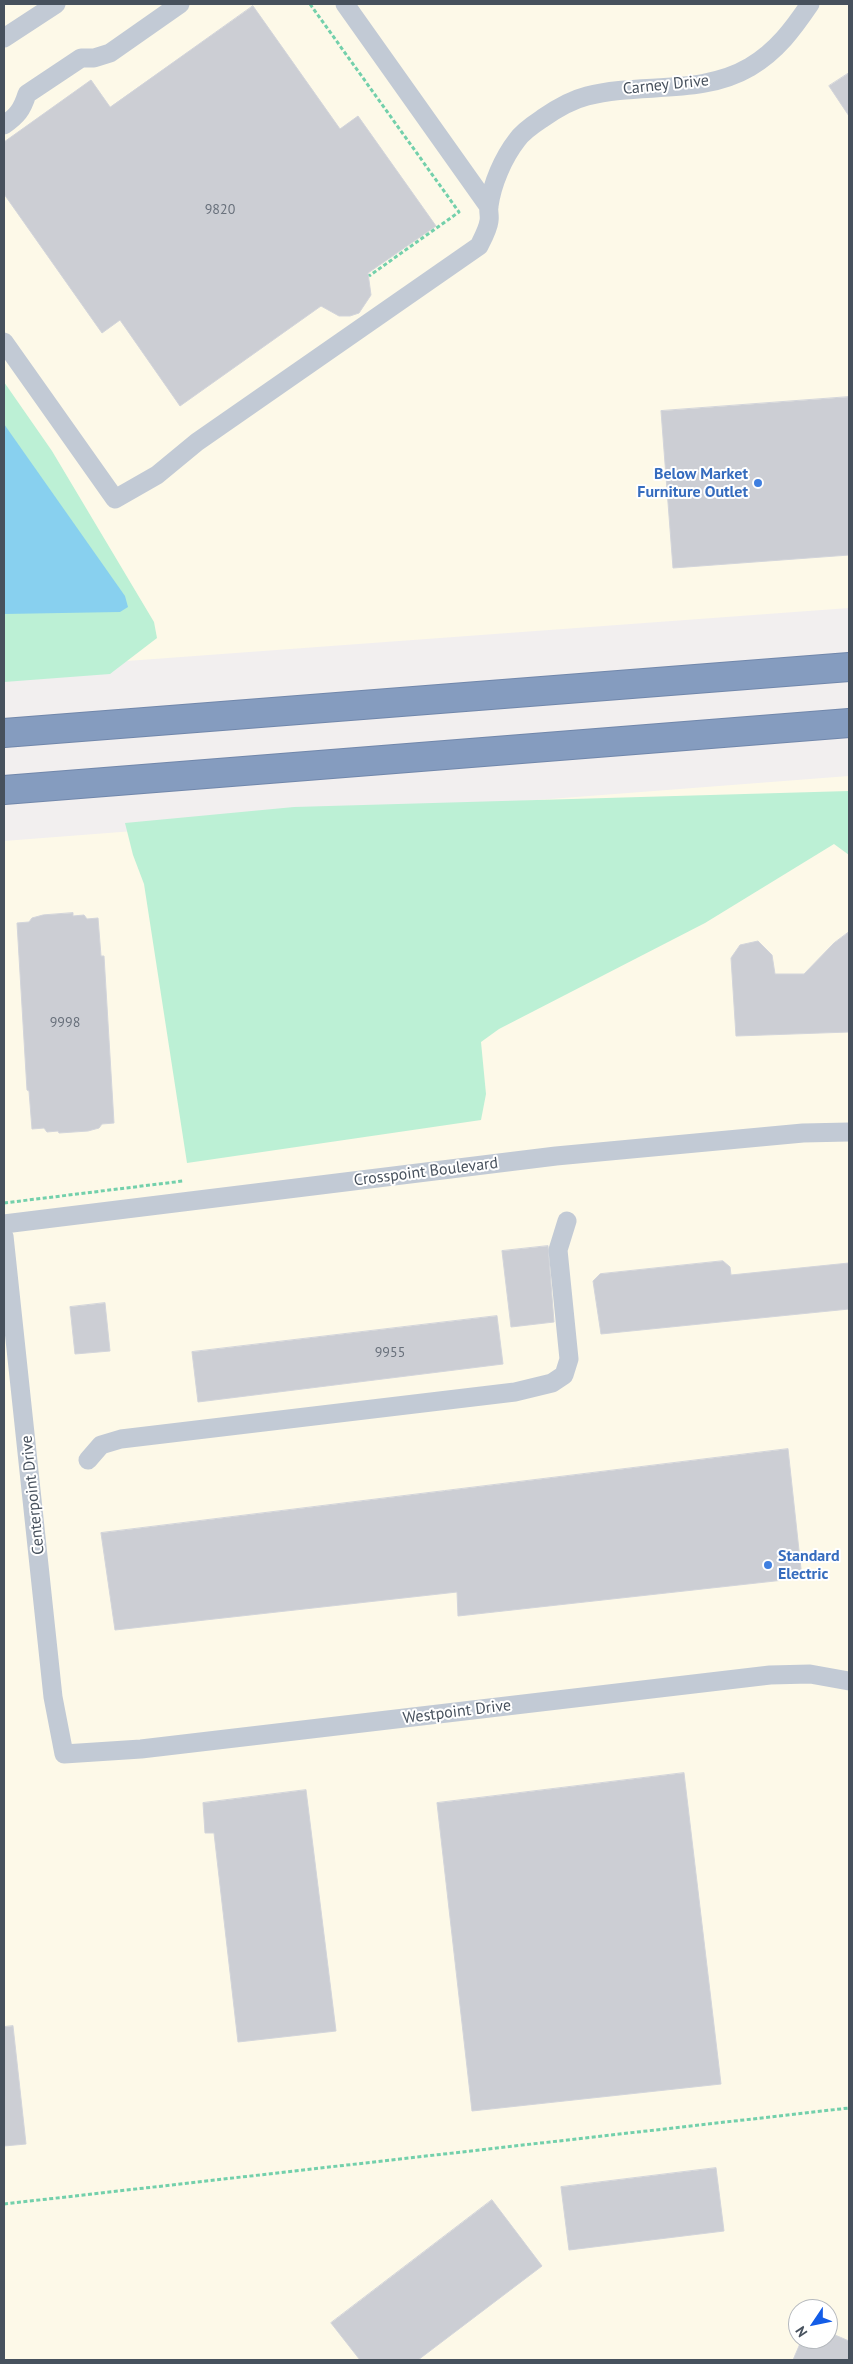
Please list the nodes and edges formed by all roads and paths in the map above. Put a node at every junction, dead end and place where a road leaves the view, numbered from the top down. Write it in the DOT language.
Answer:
graph roads {
  1 [pos="56,4"];
  2 [pos="180,4"];
  3 [pos="310,4"];
  4 [pos="345,4"];
  5 [pos="810,4"];
  6 [pos="4,38"];
  7 [pos="4,125"];
  8 [pos="489,207"];
  9 [pos="370,276"];
  10 [pos="4,342"];
  11 [pos="849,667"];
  12 [pos="849,722"];
  13 [pos="4,733"];
  14 [pos="4,790"];
  15 [pos="849,1132"];
  16 [pos="183,1181"];
  17 [pos="4,1203"];
  18 [pos="567,1221"];
  19 [pos="4,1224"];
  20 [pos="4,1236"];
  21 [pos="88,1460"];
  22 [pos="849,1681"];
  23 [pos="64,1754"];
  24 [pos="849,2108"];
  25 [pos="4,2204"];
  1 -- 6 [label="street"];
  2 -- 7 [label="street"];
  3 -- 9 [label="path"];
  4 -- 8 [label="street"];
  5 -- 8 [label="street, Carney Drive"];
  8 -- 10 [label="street, Carney Drive"];
  11 -- 13 [label="highway"];
  12 -- 14 [label="highway"];
  15 -- 19 [label="street, Crosspoint Boulevard"];
  16 -- 17 [label="path"];
  18 -- 21 [label="street"];
  20 -- 23 [label="street, Centerpoint Drive"];
  22 -- 23 [label="street, Westpoint Drive"];
  24 -- 25 [label="path"];
}
